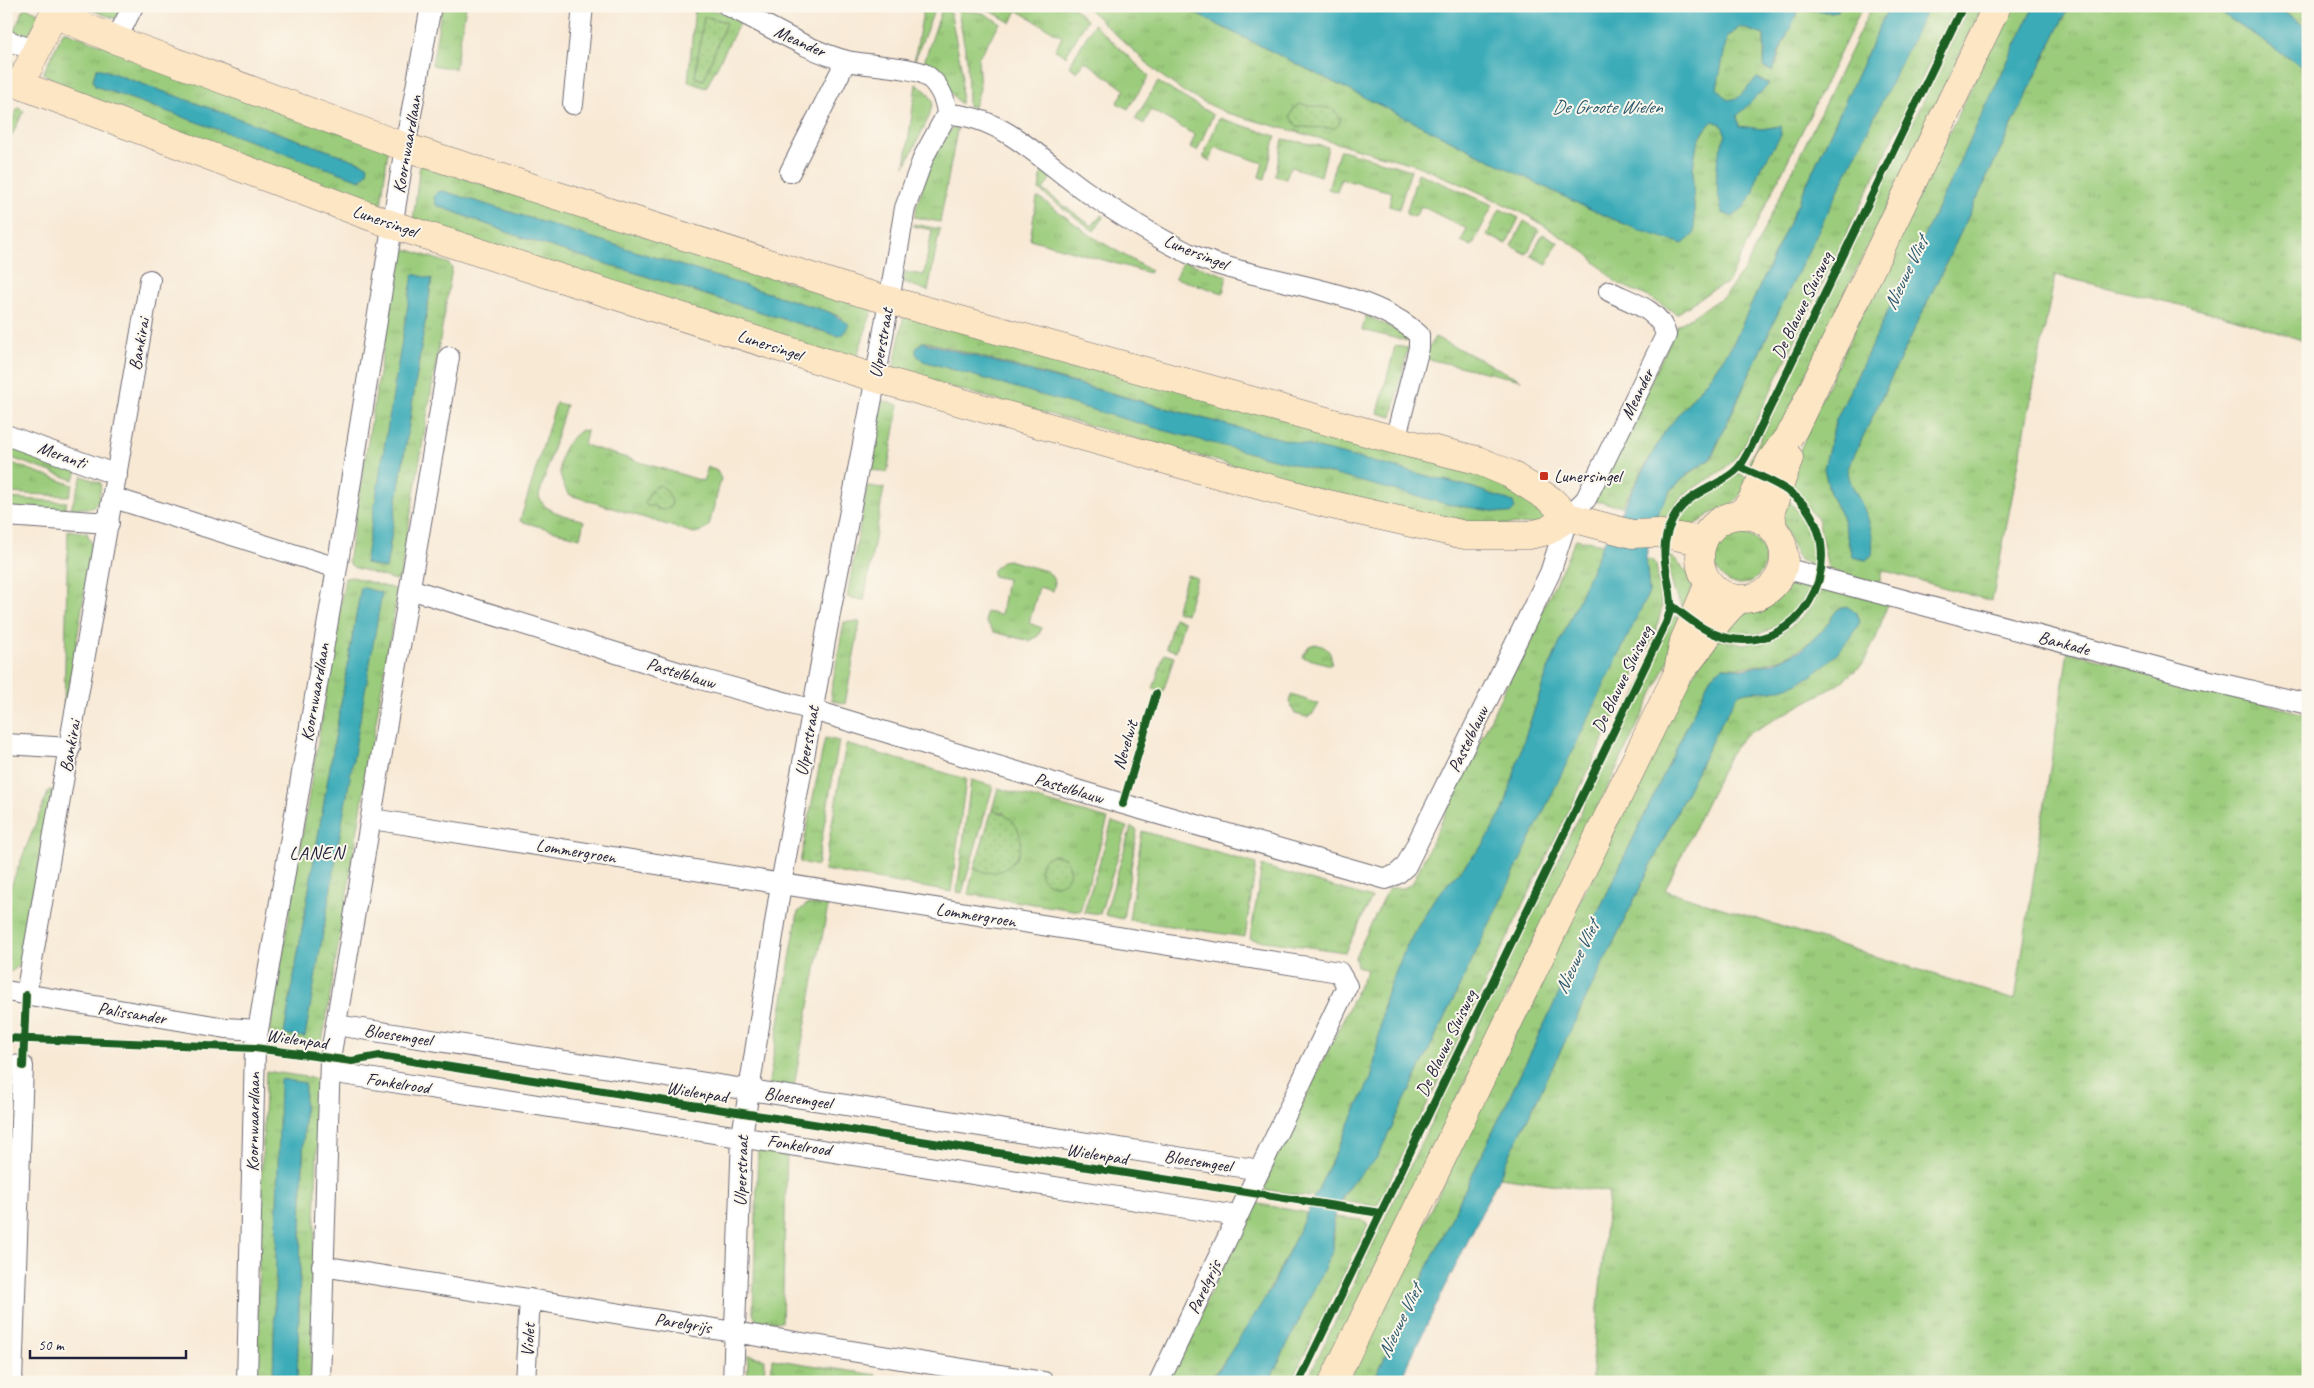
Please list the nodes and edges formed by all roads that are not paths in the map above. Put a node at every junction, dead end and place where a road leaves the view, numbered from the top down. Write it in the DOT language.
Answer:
graph roads {
  1 [pos="133,6"];
  2 [pos="431,6"];
  3 [pos="583,6"];
  4 [pos="728,6"];
  5 [pos="1997,6"];
  6 [pos="56,10"];
  7 [pos="6,40"];
  8 [pos="116,40"];
  9 [pos="36,51"];
  10 [pos="846,61"];
  11 [pos="573,104"];
  12 [pos="948,114"];
  13 [pos="405,147"];
  14 [pos="790,172"];
  15 [pos="393,225"];
  16 [pos="150,280"];
  17 [pos="1609,291"];
  18 [pos="889,301"];
  19 [pos="449,357"];
  20 [pos="875,378"];
  21 [pos="1794,429"];
  22 [pos="6,435"];
  23 [pos="1395,440"];
  24 [pos="117,475"];
  25 [pos="114,498"];
  26 [pos="1739,515"];
  27 [pos="6,516"];
  28 [pos="1578,520"];
  29 [pos="109,523"];
  30 [pos="1773,527"];
  31 [pos="1702,549"];
  32 [pos="337,568"];
  33 [pos="1784,568"];
  34 [pos="1709,583"];
  35 [pos="410,589"];
  36 [pos="1738,600"];
  37 [pos="1676,675"];
  38 [pos="2308,704"];
  39 [pos="812,710"];
  40 [pos="6,744"];
  41 [pos="70,748"];
  42 [pos="372,819"];
  43 [pos="781,884"];
  44 [pos="6,991"];
  45 [pos="26,995"];
  46 [pos="336,1026"];
  47 [pos="258,1030"];
  48 [pos="14,1065"];
  49 [pos="330,1072"];
  50 [pos="749,1090"];
  51 [pos="742,1136"];
  52 [pos="1260,1170"];
  53 [pos="1249,1193"];
  54 [pos="1237,1216"];
  55 [pos="322,1266"];
  56 [pos="10,1268"];
  57 [pos="530,1299"];
  58 [pos="735,1331"];
  59 [pos="12,1382"];
  60 [pos="247,1382"];
  61 [pos="320,1382"];
  62 [pos="525,1382"];
  63 [pos="733,1382"];
  64 [pos="1044,1382"];
  65 [pos="1159,1382"];
  66 [pos="1333,1382"];
  1 -- 8 [label="street"];
  2 -- 13 [label="street, Koornwaardlaan"];
  3 -- 11 [label="street"];
  4 -- 10 [label="street, Meander"];
  5 -- 21 [label="street"];
  6 -- 8 [label="street, Lunersingel"];
  6 -- 9 [label="street, Lunersingel"];
  7 -- 9 [label="street"];
  8 -- 13 [label="street, Lunersingel"];
  9 -- 15 [label="street, Lunersingel"];
  10 -- 12 [label="street, Meander"];
  10 -- 14 [label="street, Meander"];
  12 -- 18 [label="street, Ulperstraat"];
  12 -- 23 [label="street, Lunersingel"];
  13 -- 15 [label="street, Koornwaardlaan"];
  13 -- 18 [label="street, Lunersingel"];
  15 -- 20 [label="street, Lunersingel"];
  15 -- 32 [label="street, Koornwaardlaan"];
  16 -- 24 [label="street, Bankirai"];
  17 -- 28 [label="street, Meander"];
  18 -- 20 [label="street, Ulperstraat"];
  18 -- 23 [label="street, Lunersingel"];
  19 -- 35 [label="street"];
  20 -- 28 [label="street, Lunersingel"];
  20 -- 39 [label="street, Ulperstraat"];
  21 -- 26 [label="street"];
  21 -- 30 [label="street"];
  22 -- 24 [label="street, Meranti"];
  23 -- 28 [label="street, Lunersingel"];
  24 -- 25 [label="street, Bankirai"];
  25 -- 29 [label="street, Bankirai"];
  25 -- 32 [label="street"];
  26 -- 30 [label="street"];
  26 -- 31 [label="street"];
  27 -- 29 [label="street"];
  28 -- 31 [label="street, Lunersingel"];
  28 -- 39 [label="street, Pastelblauw"];
  29 -- 41 [label="street, Bankirai"];
  30 -- 33 [label="street"];
  31 -- 34 [label="street"];
  32 -- 47 [label="street, Koornwaardlaan"];
  33 -- 36 [label="street"];
  33 -- 38 [label="street, Bankade"];
  34 -- 36 [label="street"];
  34 -- 37 [label="street"];
  35 -- 39 [label="street, Pastelblauw"];
  35 -- 42 [label="street"];
  36 -- 37 [label="street"];
  37 -- 66 [label="street"];
  39 -- 43 [label="street, Ulperstraat"];
  40 -- 41 [label="street"];
  41 -- 45 [label="street, Bankirai"];
  42 -- 43 [label="street, Lommergroen"];
  42 -- 46 [label="street"];
  43 -- 50 [label="street, Ulperstraat"];
  43 -- 52 [label="street, Lommergroen"];
  44 -- 45 [label="street, Palissander"];
  45 -- 47 [label="street, Palissander"];
  46 -- 49 [label="street"];
  46 -- 50 [label="street, Bloesemgeel"];
  47 -- 60 [label="street, Koornwaardlaan"];
  48 -- 56 [label="street"];
  49 -- 51 [label="street, Fonkelrood"];
  49 -- 55 [label="street"];
  50 -- 51 [label="street, Ulperstraat"];
  50 -- 52 [label="street, Bloesemgeel"];
  51 -- 54 [label="street, Fonkelrood"];
  51 -- 58 [label="street, Ulperstraat"];
  52 -- 53 [label="street, Lommergroen"];
  53 -- 54 [label="street, Parelgrijs"];
  54 -- 65 [label="street, Parelgrijs"];
  55 -- 57 [label="street, Parelgrijs"];
  55 -- 61 [label="street"];
  56 -- 59 [label="street"];
  57 -- 58 [label="street, Parelgrijs"];
  57 -- 62 [label="street, Violet"];
  58 -- 63 [label="street, Ulperstraat"];
  58 -- 64 [label="street, Parelgrijs"];
}
